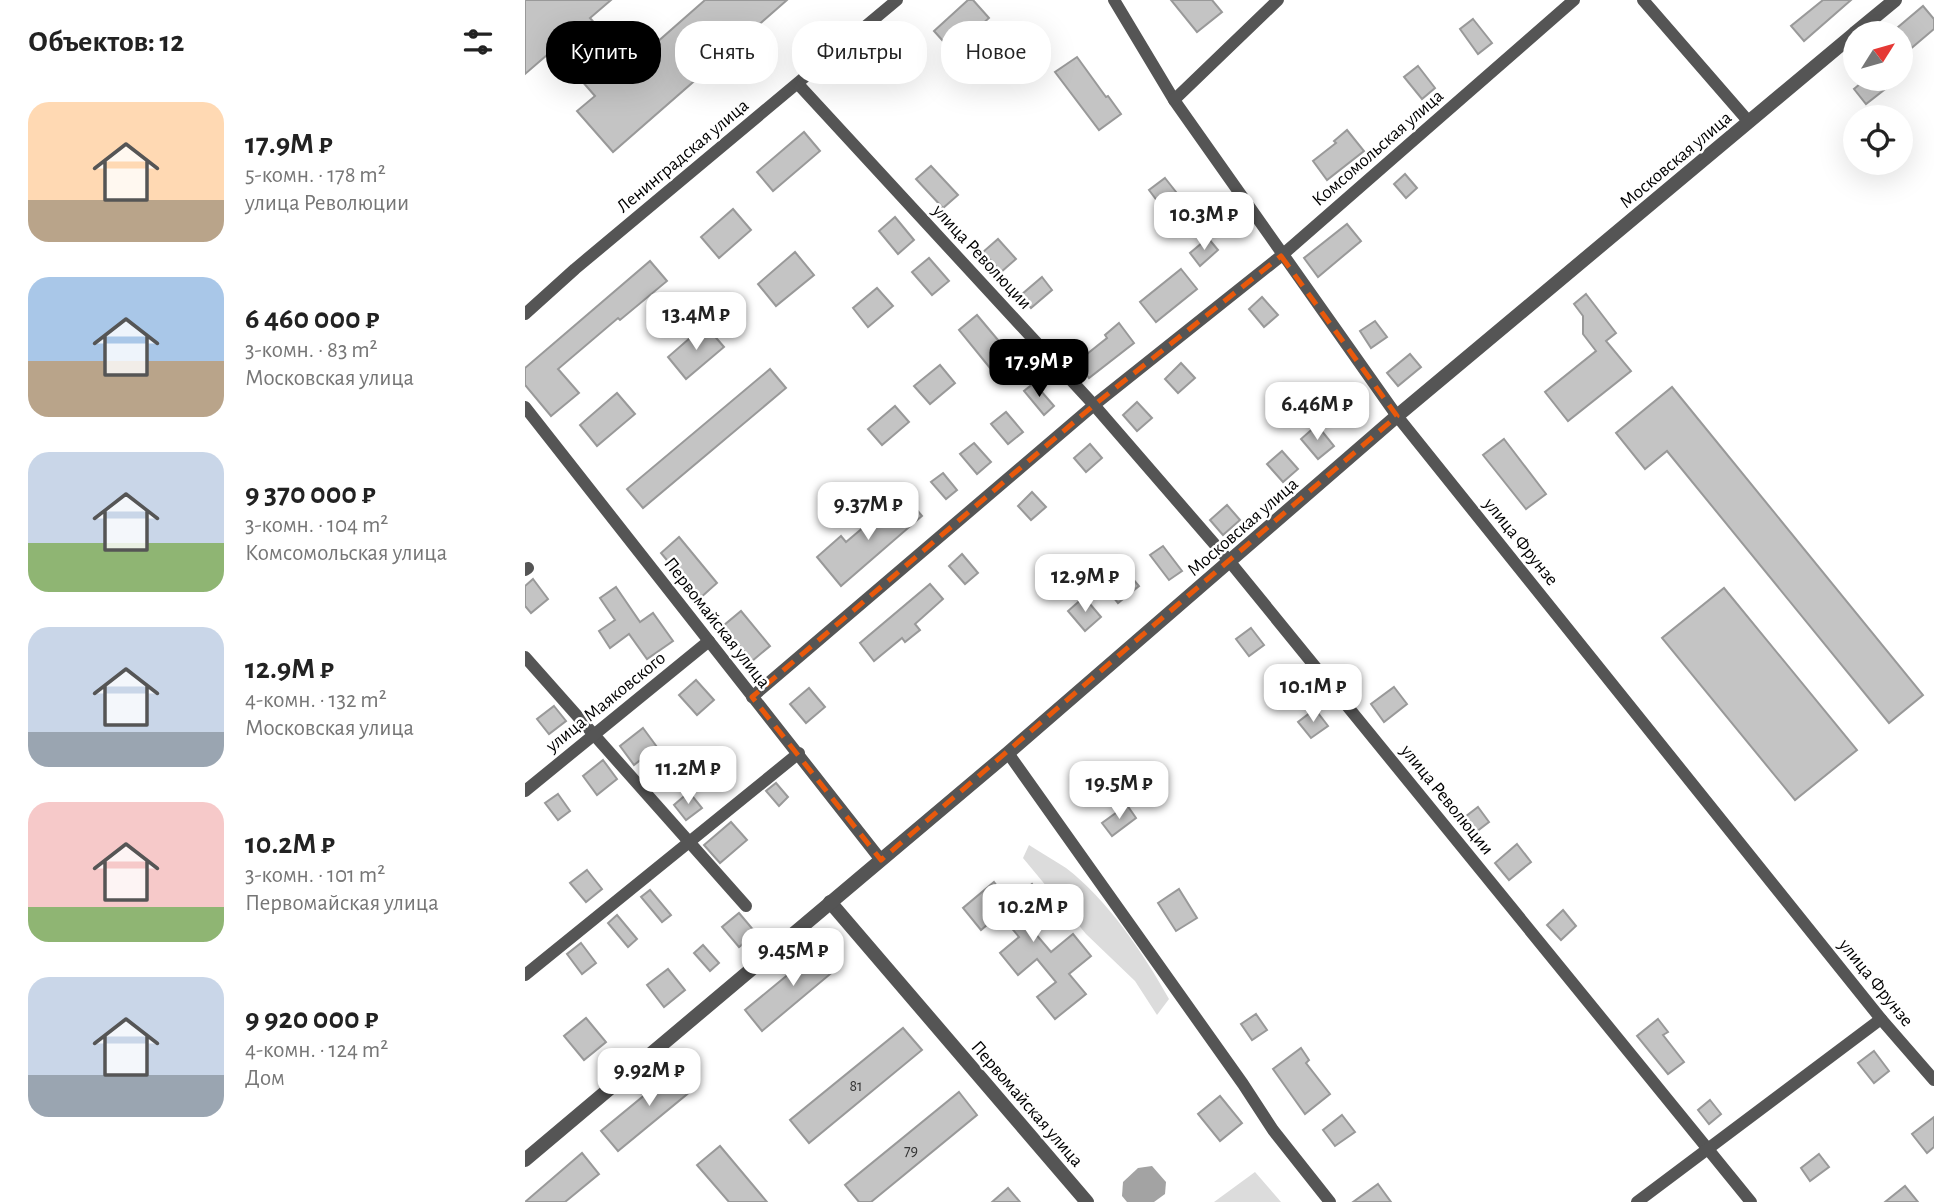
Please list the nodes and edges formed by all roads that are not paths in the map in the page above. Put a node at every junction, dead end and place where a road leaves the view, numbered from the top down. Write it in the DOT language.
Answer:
graph roads {
  1 [pos="897,0"];
  2 [pos="1114,0"];
  3 [pos="1277,0"];
  4 [pos="1574,0"];
  5 [pos="1643,0"];
  6 [pos="1895,0"];
  7 [pos="872,21"];
  8 [pos="1870,21"];
  9 [pos="1843,43"];
  10 [pos="798,84"];
  11 [pos="1174,100"];
  12 [pos="1749,122"];
  13 [pos="1281,256"];
  14 [pos="525,314"];
  15 [pos="1094,405"];
  16 [pos="525,407"];
  17 [pos="1397,416"];
  18 [pos="1230,562"];
  19 [pos="709,641"];
  20 [pos="525,657"];
  21 [pos="752,697"];
  22 [pos="594,735"];
  23 [pos="1008,753"];
  24 [pos="799,754"];
  25 [pos="525,791"];
  26 [pos="689,842"];
  27 [pos="881,860"];
  28 [pos="830,902"];
  29 [pos="745,906"];
  30 [pos="525,975"];
  31 [pos="1881,1018"];
  32 [pos="1934,1080"];
  33 [pos="1707,1149"];
  34 [pos="525,1160"];
  35 [pos="1087,1202"];
  36 [pos="1330,1202"];
  37 [pos="1637,1202"];
  38 [pos="1751,1202"];
  1 -- 7 [label="street, Ленинградская улица"];
  2 -- 11 [label="street, улица Фрунзе"];
  3 -- 11 [label="street"];
  4 -- 13 [label="street, Комсомольская улица"];
  5 -- 12 [label="street"];
  6 -- 8 [label="street, Московская улица"];
  9 -- 12 [label="street, Московская улица"];
  10 -- 14 [label="street, Ленинградская улица"];
  10 -- 15 [label="street, улица Революции"];
  11 -- 13 [label="street, улица Фрунзе"];
  12 -- 17 [label="street, Московская улица"];
  13 -- 15 [label="street, Комсомольская улица"];
  13 -- 17 [label="street, улица Фрунзе"];
  15 -- 18 [label="street, улица Революции"];
  15 -- 21 [label="street, Комсомольская улица"];
  16 -- 19 [label="street, Первомайская улица"];
  17 -- 18 [label="street, Московская улица"];
  17 -- 31 [label="street, улица Фрунзе"];
  18 -- 23 [label="street, Московская улица"];
  18 -- 33 [label="street, улица Революции"];
  19 -- 21 [label="street, Первомайская улица"];
  19 -- 22 [label="street, улица Маяковского"];
  20 -- 22 [label="street"];
  21 -- 24 [label="street, Первомайская улица"];
  22 -- 25 [label="street, улица Маяковского"];
  22 -- 26 [label="street"];
  23 -- 27 [label="street, Московская улица"];
  23 -- 36 [label="street"];
  24 -- 26 [label="street"];
  24 -- 27 [label="street, Первомайская улица"];
  26 -- 29 [label="street"];
  26 -- 30 [label="street"];
  27 -- 28 [label="street, Московская улица"];
  28 -- 34 [label="street, Московская улица"];
  28 -- 35 [label="street, Первомайская улица"];
  31 -- 32 [label="street, улица Фрунзе"];
  31 -- 33 [label="street"];
  33 -- 37 [label="street"];
  33 -- 38 [label="street, улица Революции"];
}
